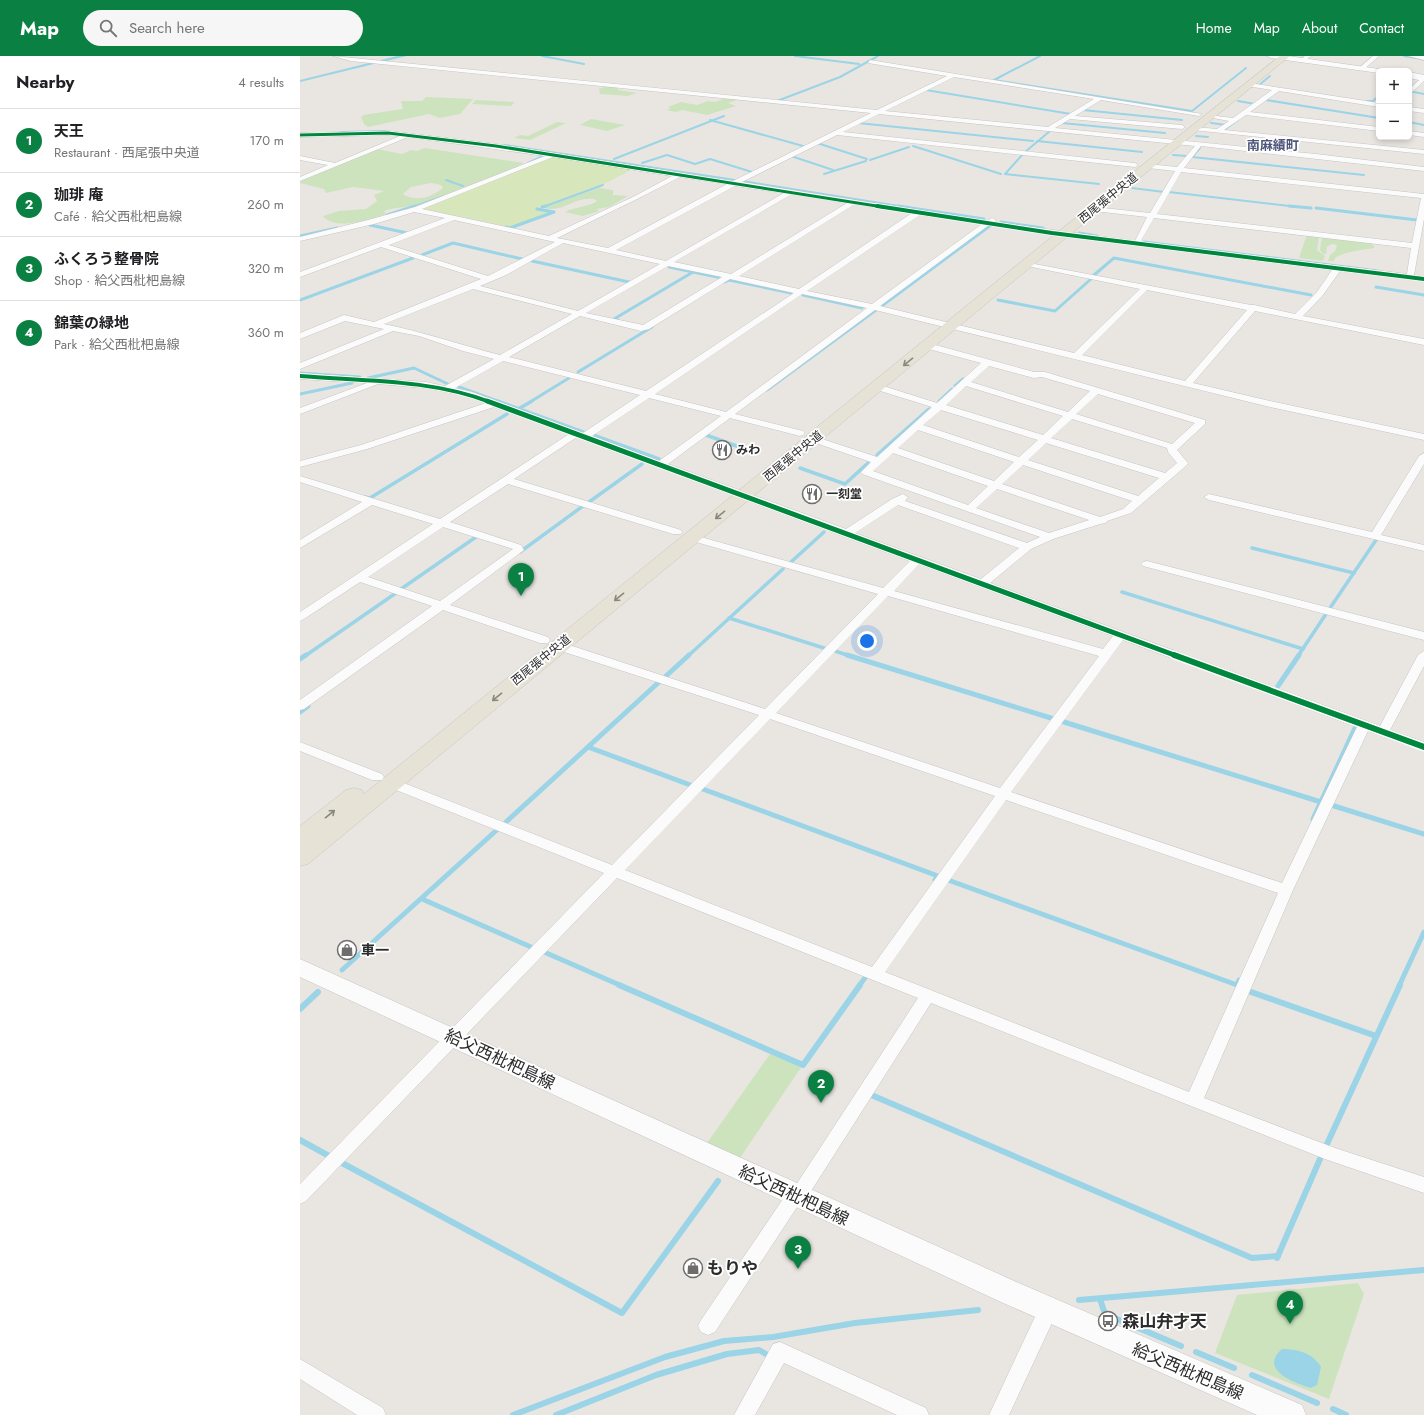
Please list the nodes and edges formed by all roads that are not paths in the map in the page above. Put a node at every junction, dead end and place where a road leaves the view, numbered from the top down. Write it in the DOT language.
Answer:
graph roads {
  1 [pos="336,56"];
  2 [pos="1277,56"];
  3 [pos="1376,56"];
  4 [pos="1411,56"];
  5 [pos="1305,58"];
  6 [pos="1424,58"];
  7 [pos="870,62"];
  8 [pos="1361,69"];
  9 [pos="1376,71"];
  10 [pos="953,75"];
  11 [pos="1412,76"];
  12 [pos="1424,78"];
  13 [pos="1250,85"];
  14 [pos="1278,89"];
  15 [pos="1412,91"];
  16 [pos="1100,98"];
  17 [pos="1376,103"];
  18 [pos="1412,109"];
  19 [pos="1424,111"];
  20 [pos="876,112"];
  21 [pos="1245,113"];
  22 [pos="1070,117"];
  23 [pos="1235,120"];
  24 [pos="1188,128"];
  25 [pos="1049,129"];
  26 [pos="1376,129"];
  27 [pos="1220,131"];
  28 [pos="834,133"];
  29 [pos="1412,133"];
  30 [pos="302,135"];
  31 [pos="1424,135"];
  32 [pos="408,136"];
  33 [pos="444,137"];
  34 [pos="1201,144"];
  35 [pos="1424,152"];
  36 [pos="553,154"];
  37 [pos="300,158"];
  38 [pos="337,165"];
  39 [pos="1142,166"];
  40 [pos="1179,169"];
  41 [pos="1424,169"];
  42 [pos="680,174"];
  43 [pos="300,179"];
  44 [pos="740,180"];
  45 [pos="791,192"];
  46 [pos="1424,197"];
  47 [pos="854,202"];
  48 [pos="412,209"];
  49 [pos="1094,209"];
  50 [pos="918,212"];
  51 [pos="1152,216"];
  52 [pos="453,218"];
  53 [pos="1422,219"];
  54 [pos="991,221"];
  55 [pos="1060,231"];
  56 [pos="550,238"];
  57 [pos="300,239"];
  58 [pos="1138,240"];
  59 [pos="562,241"];
  60 [pos="382,245"];
  61 [pos="1416,246"];
  62 [pos="609,251"];
  63 [pos="666,263"];
  64 [pos="1027,264"];
  65 [pos="1338,268"];
  66 [pos="300,275"];
  67 [pos="1424,275"];
  68 [pos="1411,276"];
  69 [pos="731,277"];
  70 [pos="488,279"];
  71 [pos="1424,279"];
  72 [pos="472,286"];
  73 [pos="1146,287"];
  74 [pos="800,292"];
  75 [pos="873,307"];
  76 [pos="1254,307"];
  77 [pos="578,314"];
  78 [pos="1298,316"];
  79 [pos="946,324"];
  80 [pos="373,325"];
  81 [pos="393,328"];
  82 [pos="300,336"];
  83 [pos="1424,342"];
  84 [pos="928,346"];
  85 [pos="1076,356"];
  86 [pos="500,358"];
  87 [pos="988,362"];
  88 [pos="300,366"];
  89 [pos="300,376"];
  90 [pos="379,382"];
  91 [pos="965,383"];
  92 [pos="1188,383"];
  93 [pos="877,387"];
  94 [pos="447,389"];
  95 [pos="1096,391"];
  96 [pos="647,395"];
  97 [pos="493,404"];
  98 [pos="938,406"];
  99 [pos="300,411"];
  100 [pos="727,415"];
  101 [pos="1070,415"];
  102 [pos="916,426"];
  103 [pos="580,436"];
  104 [pos="807,436"];
  105 [pos="1424,437"];
  106 [pos="1044,439"];
  107 [pos="1173,447"];
  108 [pos="891,449"];
  109 [pos="1424,456"];
  110 [pos="878,461"];
  111 [pos="1020,461"];
  112 [pos="300,464"];
  113 [pos="660,465"];
  114 [pos="1167,477"];
  115 [pos="300,479"];
  116 [pos="506,480"];
  117 [pos="995,484"];
  118 [pos="914,489"];
  119 [pos="729,491"];
  120 [pos="745,495"];
  121 [pos="1209,497"];
  122 [pos="1139,500"];
  123 [pos="896,501"];
  124 [pos="371,502"];
  125 [pos="969,508"];
  126 [pos="1102,521"];
  127 [pos="441,524"];
  128 [pos="677,532"];
  129 [pos="846,534"];
  130 [pos="1049,537"];
  131 [pos="1374,537"];
  132 [pos="692,538"];
  133 [pos="300,545"];
  134 [pos="1027,547"];
  135 [pos="1424,548"];
  136 [pos="918,560"];
  137 [pos="1147,564"];
  138 [pos="359,578"];
  139 [pos="982,584"];
  140 [pos="886,592"];
  141 [pos="441,606"];
  142 [pos="300,617"];
  143 [pos="1120,635"];
  144 [pos="1424,636"];
  145 [pos="544,640"];
  146 [pos="559,646"];
  147 [pos="1106,654"];
  148 [pos="1424,656"];
  149 [pos="300,706"];
  150 [pos="767,714"];
  151 [pos="1364,725"];
  152 [pos="1383,732"];
  153 [pos="300,746"];
  154 [pos="1424,747"];
  155 [pos="384,780"];
  156 [pos="1003,794"];
  157 [pos="300,838"];
  158 [pos="300,858"];
  159 [pos="616,871"];
  160 [pos="1286,890"];
  161 [pos="300,967"];
  162 [pos="875,975"];
  163 [pos="928,995"];
  164 [pos="454,1038"];
  165 [pos="1194,1101"];
  166 [pos="1424,1185"];
  167 [pos="300,1196"];
  168 [pos="797,1196"];
  169 [pos="1048,1310"];
  170 [pos="708,1326"];
  171 [pos="300,1368"];
  172 [pos="376,1415"];
  173 [pos="744,1415"];
  174 [pos="919,1415"];
  175 [pos="999,1415"];
  176 [pos="1291,1415"];
  1 -- 20 [label="street"];
  2 -- 5 [label="main road"];
  2 -- 13 [label="main road, 西尾張中央道"];
  2 -- 24 [label="main road, 西尾張中央道"];
  3 -- 8 [label="street"];
  4 -- 6 [label="street"];
  5 -- 8 [label="main road"];
  7 -- 10 [label="street"];
  8 -- 9 [label="main road"];
  10 -- 16 [label="street"];
  10 -- 20 [label="street"];
  11 -- 12 [label="main road"];
  12 -- 15 [label="street"];
  13 -- 14 [label="street"];
  13 -- 24 [label="main road, 西尾張中央道"];
  14 -- 17 [label="street"];
  14 -- 21 [label="street"];
  16 -- 22 [label="street"];
  16 -- 24 [label="street"];
  18 -- 19 [label="street"];
  20 -- 25 [label="street"];
  20 -- 28 [label="street"];
  21 -- 23 [label="street"];
  21 -- 26 [label="street"];
  22 -- 24 [label="street"];
  22 -- 25 [label="street"];
  23 -- 24 [label="street"];
  23 -- 27 [label="street"];
  24 -- 25 [label="street"];
  24 -- 27 [label="street"];
  24 -- 34 [label="street"];
  24 -- 39 [label="main road, 西尾張中央道"];
  27 -- 34 [label="street"];
  27 -- 35 [label="street"];
  28 -- 39 [label="street"];
  28 -- 44 [label="street"];
  29 -- 31 [label="street"];
  30 -- 32 [label="street"];
  30 -- 33 [label="street"];
  32 -- 33 [label="street"];
  32 -- 38 [label="street"];
  33 -- 36 [label="street"];
  33 -- 44 [label="street"];
  34 -- 40 [label="street"];
  34 -- 41 [label="street"];
  36 -- 42 [label="street"];
  36 -- 48 [label="street"];
  37 -- 38 [label="street"];
  38 -- 43 [label="street"];
  39 -- 40 [label="street"];
  39 -- 49 [label="main road, 西尾張中央道"];
  39 -- 55 [label="main road, 西尾張中央道"];
  40 -- 46 [label="street"];
  40 -- 51 [label="street"];
  42 -- 44 [label="street"];
  42 -- 56 [label="street"];
  44 -- 45 [label="street"];
  44 -- 54 [label="street"];
  44 -- 62 [label="street"];
  45 -- 47 [label="street"];
  45 -- 63 [label="street"];
  46 -- 53 [label="street"];
  47 -- 50 [label="street"];
  47 -- 69 [label="street"];
  48 -- 52 [label="street"];
  48 -- 57 [label="street"];
  49 -- 51 [label="street"];
  49 -- 55 [label="main road, 西尾張中央道"];
  50 -- 54 [label="street"];
  50 -- 74 [label="street"];
  51 -- 58 [label="street"];
  51 -- 61 [label="street"];
  52 -- 56 [label="street"];
  52 -- 60 [label="street"];
  53 -- 61 [label="street"];
  54 -- 55 [label="street"];
  54 -- 75 [label="street"];
  55 -- 58 [label="street"];
  55 -- 64 [label="main road, 西尾張中央道"];
  55 -- 65 [label="street"];
  55 -- 79 [label="main road, 西尾張中央道"];
  56 -- 59 [label="street"];
  58 -- 68 [label="street"];
  59 -- 62 [label="street"];
  59 -- 70 [label="street"];
  60 -- 66 [label="street"];
  60 -- 70 [label="street"];
  61 -- 68 [label="street"];
  62 -- 63 [label="street"];
  63 -- 69 [label="street"];
  63 -- 77 [label="street"];
  64 -- 73 [label="street"];
  64 -- 79 [label="main road, 西尾張中央道"];
  65 -- 68 [label="street"];
  65 -- 78 [label="street"];
  67 -- 68 [label="street"];
  68 -- 71 [label="street"];
  69 -- 74 [label="street"];
  69 -- 77 [label="street"];
  70 -- 72 [label="street"];
  72 -- 77 [label="street"];
  72 -- 80 [label="street"];
  73 -- 76 [label="street"];
  73 -- 85 [label="street"];
  74 -- 75 [label="street"];
  74 -- 96 [label="street"];
  75 -- 79 [label="street"];
  75 -- 100 [label="street"];
  76 -- 78 [label="street"];
  76 -- 92 [label="street"];
  77 -- 86 [label="street"];
  78 -- 83 [label="street"];
  79 -- 84 [label="main road, 西尾張中央道"];
  79 -- 85 [label="street"];
  79 -- 104 [label="main road, 西尾張中央道"];
  80 -- 81 [label="street"];
  80 -- 82 [label="street"];
  81 -- 86 [label="street"];
  81 -- 88 [label="street"];
  84 -- 87 [label="street"];
  84 -- 93 [label="main road, 西尾張中央道, one-way"];
  85 -- 92 [label="street"];
  86 -- 94 [label="street"];
  86 -- 96 [label="street"];
  87 -- 91 [label="street"];
  87 -- 95 [label="street"];
  89 -- 90 [label="street"];
  90 -- 94 [label="street"];
  90 -- 99 [label="street"];
  91 -- 98 [label="street"];
  91 -- 101 [label="street"];
  92 -- 105 [label="street"];
  93 -- 98 [label="street"];
  93 -- 104 [label="main road, 西尾張中央道"];
  94 -- 97 [label="street"];
  95 -- 101 [label="street"];
  95 -- 107 [label="street"];
  96 -- 100 [label="street"];
  96 -- 103 [label="street"];
  97 -- 103 [label="street"];
  97 -- 112 [label="street"];
  98 -- 102 [label="street"];
  98 -- 106 [label="street"];
  100 -- 104 [label="street"];
  100 -- 113 [label="street"];
  101 -- 106 [label="street"];
  101 -- 107 [label="street"];
  102 -- 108 [label="street"];
  102 -- 111 [label="street"];
  103 -- 113 [label="street"];
  103 -- 116 [label="street"];
  104 -- 110 [label="street"];
  104 -- 119 [label="main road, 西尾張中央道"];
  104 -- 120 [label="main road, 西尾張中央道"];
  106 -- 111 [label="street"];
  106 -- 114 [label="street"];
  107 -- 114 [label="street"];
  108 -- 110 [label="street"];
  108 -- 117 [label="street"];
  109 -- 131 [label="street"];
  110 -- 118 [label="street"];
  111 -- 117 [label="street"];
  111 -- 122 [label="street"];
  113 -- 119 [label="street"];
  114 -- 122 [label="street"];
  115 -- 124 [label="street"];
  116 -- 127 [label="street"];
  116 -- 128 [label="street"];
  117 -- 125 [label="street"];
  117 -- 126 [label="street"];
  118 -- 123 [label="street"];
  118 -- 125 [label="street"];
  119 -- 120 [label="street"];
  119 -- 128 [label="main road, 西尾張中央道"];
  120 -- 129 [label="street"];
  120 -- 132 [label="main road, 西尾張中央道, one-way"];
  121 -- 131 [label="street"];
  122 -- 126 [label="street"];
  123 -- 129 [label="street"];
  123 -- 134 [label="street"];
  124 -- 127 [label="street"];
  124 -- 133 [label="street"];
  125 -- 130 [label="street"];
  126 -- 130 [label="street"];
  127 -- 138 [label="street"];
  127 -- 141 [label="street"];
  128 -- 145 [label="main road, 西尾張中央道"];
  129 -- 136 [label="street"];
  130 -- 134 [label="street"];
  131 -- 135 [label="street"];
  132 -- 140 [label="street"];
  132 -- 146 [label="main road, 西尾張中央道, one-way"];
  134 -- 139 [label="street"];
  136 -- 139 [label="street"];
  136 -- 140 [label="street"];
  137 -- 144 [label="street"];
  138 -- 141 [label="street"];
  138 -- 142 [label="street"];
  139 -- 143 [label="street"];
  140 -- 147 [label="street"];
  140 -- 150 [label="street"];
  141 -- 145 [label="street"];
  141 -- 149 [label="street"];
  143 -- 147 [label="street"];
  143 -- 151 [label="street"];
  145 -- 155 [label="main road, 西尾張中央道"];
  146 -- 150 [label="street"];
  146 -- 155 [label="main road, 西尾張中央道, one-way"];
  147 -- 156 [label="street"];
  148 -- 152 [label="street"];
  150 -- 156 [label="street"];
  150 -- 159 [label="street"];
  151 -- 152 [label="street"];
  151 -- 160 [label="street"];
  152 -- 154 [label="street"];
  153 -- 155 [label="street"];
  157 -- 155 [label="main road, 西尾張中央道, one-way"];
  155 -- 158 [label="main road, 西尾張中央道"];
  155 -- 159 [label="street"];
  156 -- 160 [label="street"];
  156 -- 162 [label="street"];
  159 -- 162 [label="street"];
  159 -- 164 [label="street"];
  160 -- 165 [label="street"];
  161 -- 164 [label="main road, 給父西枇杷島線"];
  162 -- 163 [label="street"];
  163 -- 165 [label="street"];
  163 -- 168 [label="street"];
  164 -- 167 [label="street"];
  164 -- 168 [label="main road, 給父西枇杷島線"];
  165 -- 166 [label="street"];
  168 -- 169 [label="main road, 給父西枇杷島線"];
  168 -- 170 [label="street"];
  169 -- 175 [label="street"];
  169 -- 176 [label="main road, 給父西枇杷島線"];
  171 -- 172 [label="street"];
  173 -- 174 [label="street"];
}
